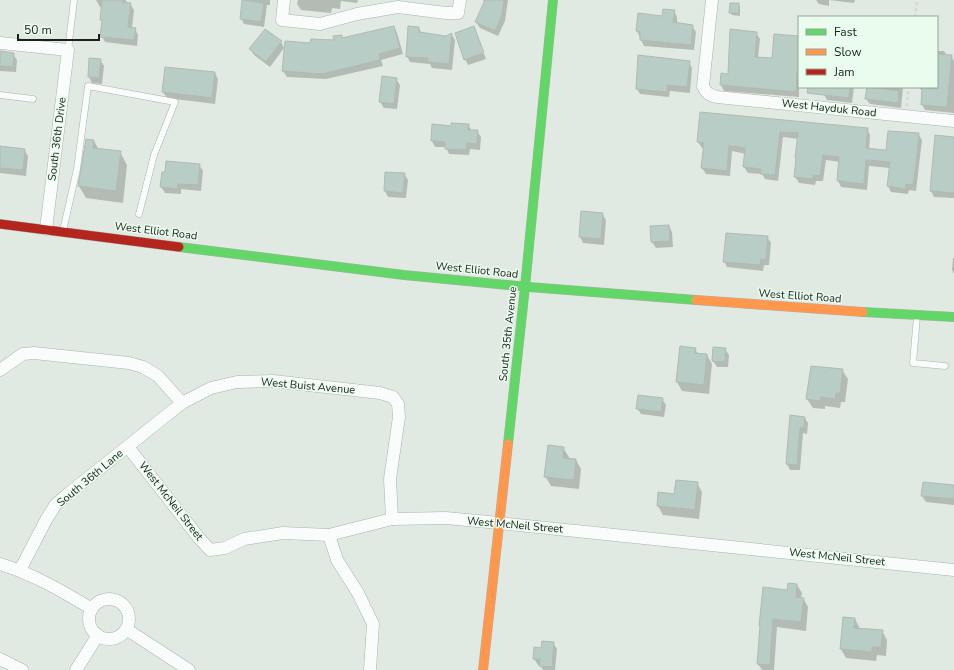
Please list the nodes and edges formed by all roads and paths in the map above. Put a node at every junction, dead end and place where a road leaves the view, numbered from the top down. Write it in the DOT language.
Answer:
graph roads {
  1 [pos="74,0"];
  2 [pos="284,0"];
  3 [pos="460,0"];
  4 [pos="553,0"];
  5 [pos="712,0"];
  6 [pos="917,0"];
  7 [pos="915,16"];
  8 [pos="0,43"];
  9 [pos="68,50"];
  10 [pos="908,88"];
  11 [pos="0,96"];
  12 [pos="33,99"];
  13 [pos="906,116"];
  14 [pos="954,121"];
  15 [pos="139,214"];
  16 [pos="0,224"];
  17 [pos="46,229"];
  18 [pos="63,231"];
  19 [pos="525,287"];
  20 [pos="917,315"];
  21 [pos="954,318"];
  22 [pos="945,366"];
  23 [pos="0,370"];
  24 [pos="182,403"];
  25 [pos="128,447"];
  26 [pos="392,519"];
  27 [pos="499,523"];
  28 [pos="329,535"];
  29 [pos="0,564"];
  30 [pos="20,570"];
  31 [pos="954,570"];
  32 [pos="92,609"];
  33 [pos="126,629"];
  34 [pos="98,635"];
  35 [pos="0,659"];
  36 [pos="22,670"];
  37 [pos="76,670"];
  38 [pos="189,670"];
  39 [pos="370,670"];
  40 [pos="483,670"];
  1 -- 9 [label="lane"];
  2 -- 3 [label="street"];
  4 -- 19 [label="street, South 35th Avenue"];
  5 -- 13 [label="street, West Hayduk Road"];
  6 -- 7 [label="path"];
  8 -- 9 [label="street"];
  9 -- 17 [label="street, South 36th Drive"];
  10 -- 13 [label="path"];
  11 -- 12 [label="lane"];
  13 -- 14 [label="street, West Hayduk Road"];
  15 -- 18 [label="lane"];
  16 -- 17 [label="street, West Elliot Road"];
  17 -- 18 [label="street, West Elliot Road"];
  18 -- 19 [label="street, West Elliot Road"];
  19 -- 20 [label="street, West Elliot Road"];
  19 -- 27 [label="street, South 35th Avenue"];
  20 -- 21 [label="street, West Elliot Road"];
  20 -- 22 [label="lane"];
  23 -- 24 [label="street"];
  24 -- 25 [label="street, South 36th Lane"];
  24 -- 26 [label="street, West Buist Avenue"];
  25 -- 28 [label="street, West McNeil Street"];
  25 -- 30 [label="street, South 36th Lane"];
  26 -- 27 [label="street, West McNeil Street"];
  26 -- 28 [label="street, West McNeil Street"];
  27 -- 31 [label="street, West McNeil Street"];
  27 -- 40 [label="street, South 35th Avenue"];
  28 -- 39 [label="street"];
  29 -- 30 [label="street"];
  30 -- 32 [label="street"];
  32 -- 33 [label="street"];
  32 -- 34 [label="street"];
  33 -- 34 [label="street"];
  33 -- 38 [label="street"];
  34 -- 37 [label="street"];
  35 -- 36 [label="street"];
}
